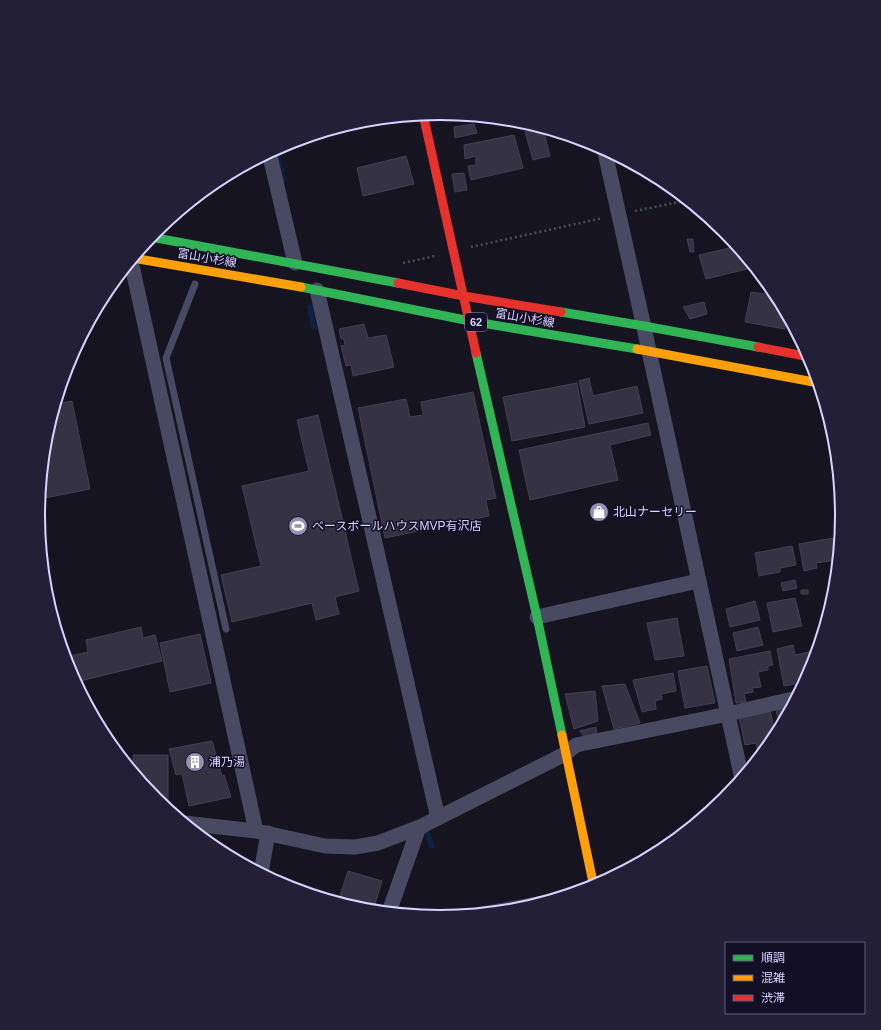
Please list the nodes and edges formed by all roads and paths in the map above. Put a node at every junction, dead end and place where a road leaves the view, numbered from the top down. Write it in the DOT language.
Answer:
graph roads {
  1 [pos="424,120"];
  2 [pos="606,156"];
  3 [pos="270,158"];
  4 [pos="682,201"];
  5 [pos="620,215"];
  6 [pos="158,238"];
  7 [pos="453,251"];
  8 [pos="139,259"];
  9 [pos="295,263"];
  10 [pos="400,264"];
  11 [pos="133,267"];
  12 [pos="195,284"];
  13 [pos="317,290"];
  14 [pos="464,296"];
  15 [pos="470,321"];
  16 [pos="644,326"];
  17 [pos="649,351"];
  18 [pos="802,356"];
  19 [pos="813,382"];
  20 [pos="167,392"];
  21 [pos="698,581"];
  22 [pos="537,617"];
  23 [pos="226,629"];
  24 [pos="790,700"];
  25 [pos="728,714"];
  26 [pos="565,754"];
  27 [pos="741,773"];
  28 [pos="438,818"];
  29 [pos="194,824"];
  30 [pos="419,828"];
  31 [pos="262,832"];
  32 [pos="261,867"];
  33 [pos="592,880"];
  34 [pos="391,907"];
  1 -- 7 [label="main road"];
  2 -- 5 [label="street"];
  3 -- 9 [label="street"];
  4 -- 5 [label="path"];
  5 -- 7 [label="path"];
  5 -- 16 [label="street"];
  6 -- 9 [label="main road, 富山小杉線 / 62"];
  7 -- 10 [label="path"];
  7 -- 14 [label="main road"];
  8 -- 13 [label="main road, 富山小杉線 / 62"];
  9 -- 14 [label="main road, 富山小杉線 / 62"];
  11 -- 20 [label="street"];
  12 -- 20 [label="lane"];
  13 -- 15 [label="main road, 富山小杉線 / 62"];
  13 -- 28 [label="street"];
  14 -- 15 [label="main road"];
  14 -- 16 [label="main road, 富山小杉線 / 62"];
  15 -- 17 [label="main road, 富山小杉線 / 62"];
  15 -- 22 [label="main road"];
  16 -- 17 [label="street"];
  16 -- 18 [label="main road, 富山小杉線 / 62"];
  17 -- 19 [label="main road, 富山小杉線 / 62"];
  17 -- 21 [label="street"];
  20 -- 23 [label="lane"];
  20 -- 31 [label="street"];
  21 -- 22 [label="street"];
  21 -- 25 [label="street"];
  22 -- 26 [label="main road"];
  24 -- 25 [label="street"];
  25 -- 26 [label="street"];
  25 -- 27 [label="street"];
  26 -- 28 [label="street"];
  26 -- 33 [label="main road"];
  28 -- 30 [label="street"];
  29 -- 31 [label="street"];
  30 -- 31 [label="street"];
  30 -- 34 [label="street"];
  31 -- 32 [label="street"];
}
